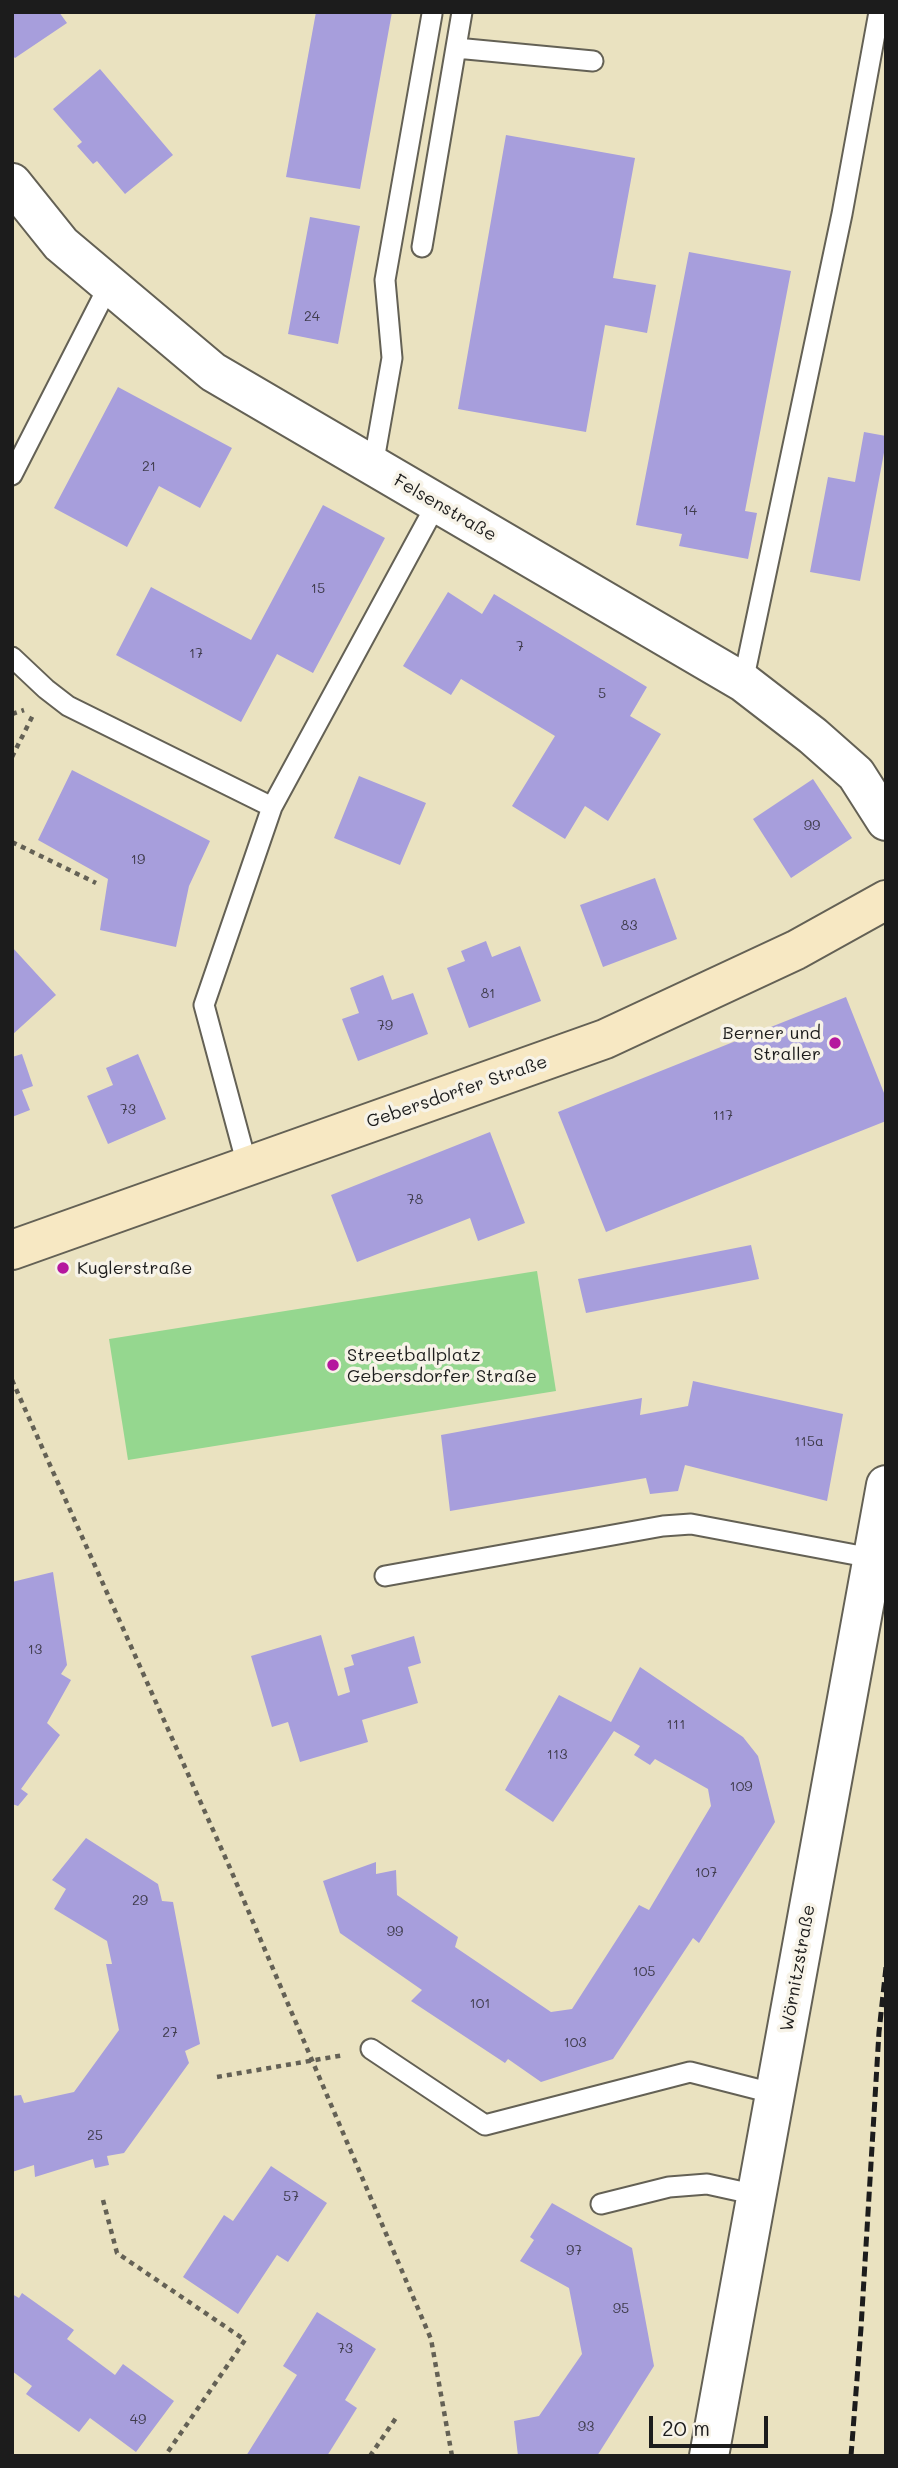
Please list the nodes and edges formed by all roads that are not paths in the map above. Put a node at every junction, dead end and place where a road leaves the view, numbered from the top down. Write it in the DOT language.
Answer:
graph roads {
  1 [pos="462,12"];
  2 [pos="879,12"];
  3 [pos="432,15"];
  4 [pos="456,48"];
  5 [pos="593,61"];
  6 [pos="12,183"];
  7 [pos="422,247"];
  8 [pos="109,285"];
  9 [pos="373,466"];
  10 [pos="12,475"];
  11 [pos="437,503"];
  12 [pos="12,657"];
  13 [pos="743,682"];
  14 [pos="272,807"];
  15 [pos="886,821"];
  16 [pos="886,900"];
  17 [pos="247,1165"];
  18 [pos="12,1250"];
  19 [pos="886,1485"];
  20 [pos="872,1559"];
  21 [pos="385,1576"];
  22 [pos="371,2049"];
  23 [pos="776,2094"];
  24 [pos="757,2195"];
  25 [pos="601,2204"];
  26 [pos="702,2454"];
  1 -- 4 [label="lane"];
  2 -- 13 [label="lane"];
  3 -- 9 [label="lane"];
  4 -- 5 [label="lane"];
  4 -- 7 [label="lane"];
  6 -- 8 [label="street, Felsenstraße"];
  8 -- 9 [label="street, Felsenstraße"];
  8 -- 10 [label="lane"];
  9 -- 11 [label="street, Felsenstraße"];
  11 -- 13 [label="street, Felsenstraße"];
  11 -- 14 [label="lane"];
  12 -- 14 [label="lane"];
  13 -- 15 [label="street, Felsenstraße"];
  14 -- 17 [label="lane"];
  16 -- 17 [label="main road, Gebersdorfer Straße"];
  17 -- 18 [label="main road, Gebersdorfer Straße"];
  19 -- 20 [label="street, Wörnitzstraße"];
  20 -- 21 [label="lane"];
  20 -- 23 [label="street, Wörnitzstraße"];
  22 -- 23 [label="lane"];
  23 -- 24 [label="street, Wörnitzstraße"];
  24 -- 25 [label="lane"];
  24 -- 26 [label="street, Wörnitzstraße"];
}
